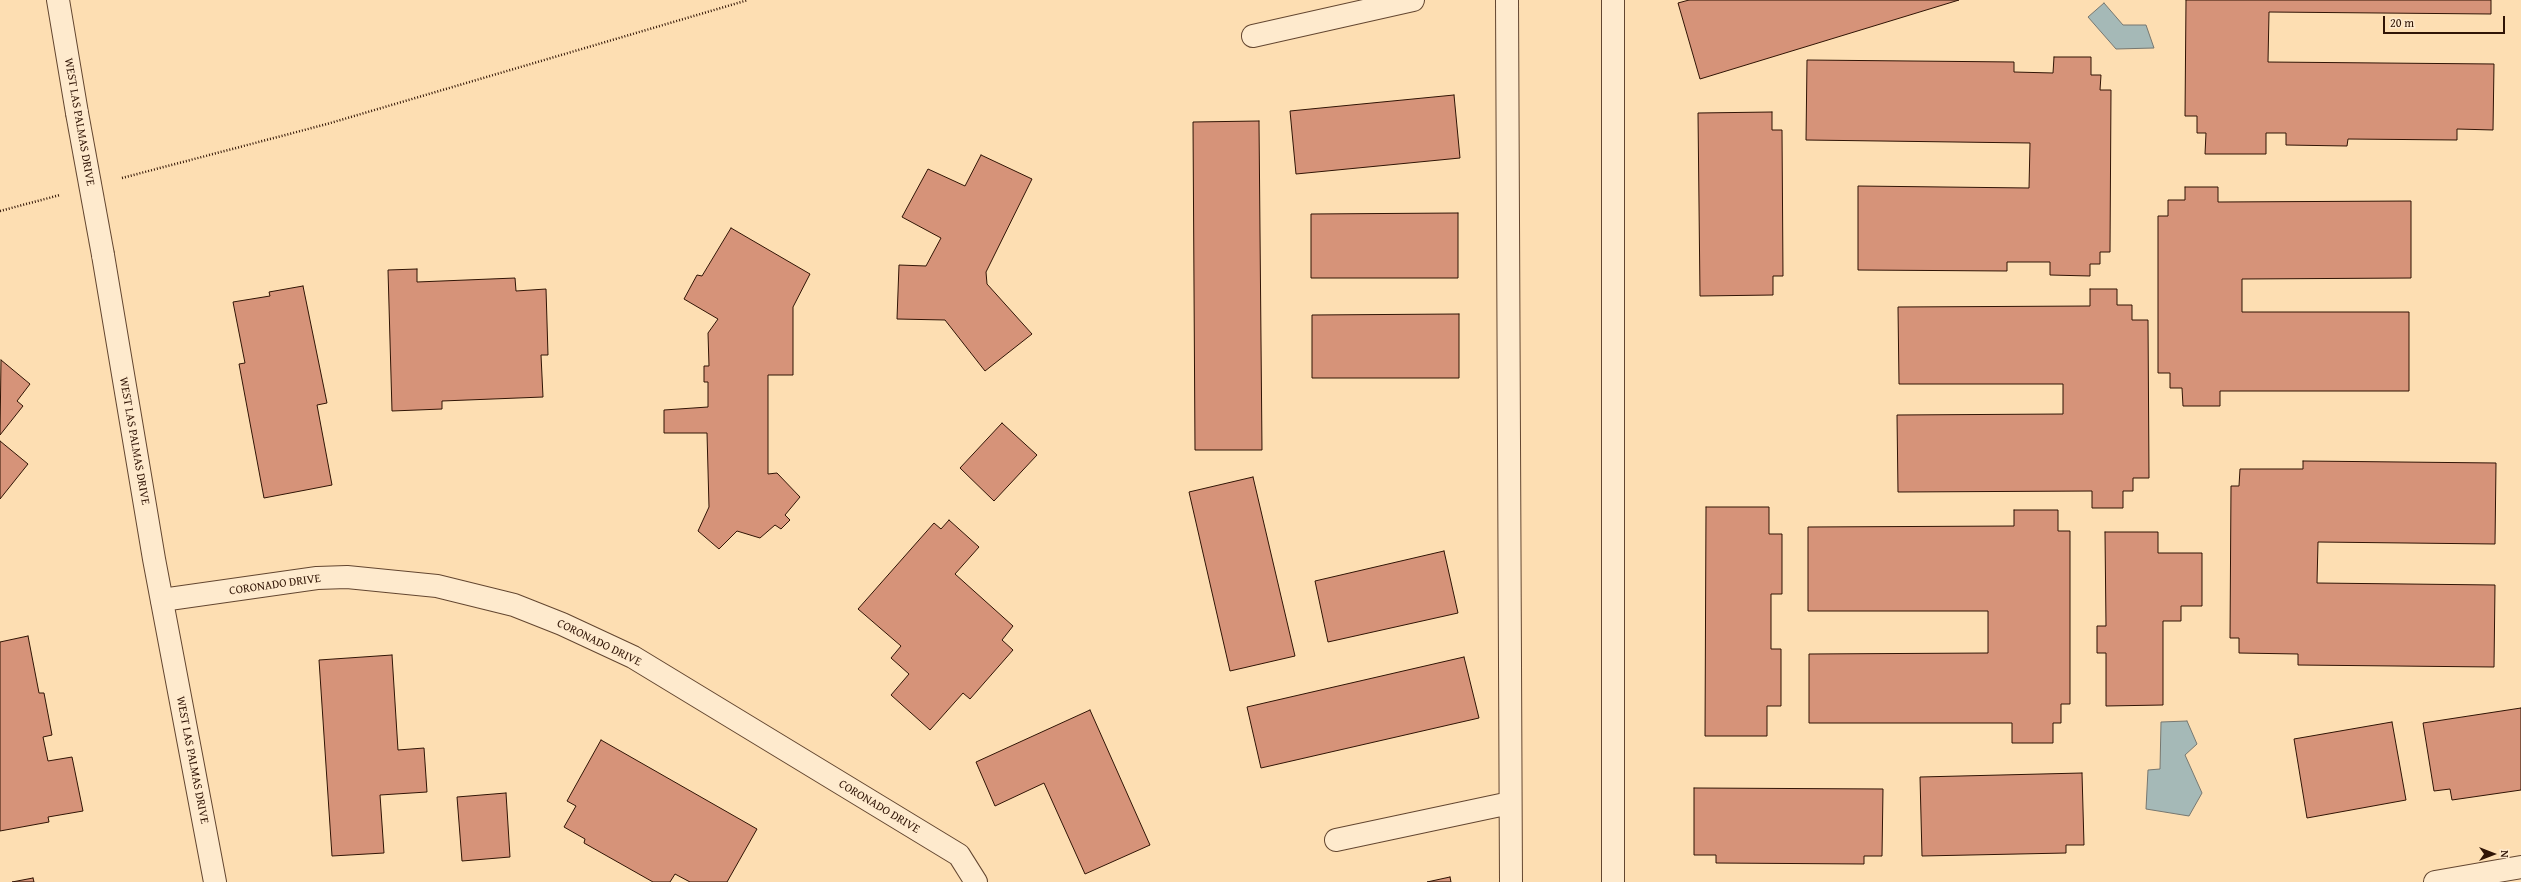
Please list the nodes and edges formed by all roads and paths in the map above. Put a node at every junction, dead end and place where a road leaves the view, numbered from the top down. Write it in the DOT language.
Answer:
graph roads {
  1 [pos="58,0"];
  2 [pos="748,0"];
  3 [pos="1413,0"];
  4 [pos="1507,0"];
  5 [pos="1613,0"];
  6 [pos="1253,36"];
  7 [pos="116,180"];
  8 [pos="65,194"];
  9 [pos="0,211"];
  10 [pos="162,600"];
  11 [pos="1510,803"];
  12 [pos="1336,840"];
  13 [pos="2521,867"];
  14 [pos="215,882"];
  15 [pos="976,882"];
  16 [pos="1511,882"];
  17 [pos="1613,882"];
  18 [pos="2435,882"];
  1 -- 10 [label="street, WEST LAS PALMAS DRIVE, bridge"];
  2 -- 7 [label="path"];
  3 -- 6 [label="street"];
  4 -- 11 [label="street"];
  5 -- 17 [label="street"];
  8 -- 9 [label="path"];
  10 -- 14 [label="street, WEST LAS PALMAS DRIVE"];
  10 -- 15 [label="street, CORONADO DRIVE"];
  11 -- 12 [label="street"];
  11 -- 16 [label="street"];
  13 -- 18 [label="street"];
}
